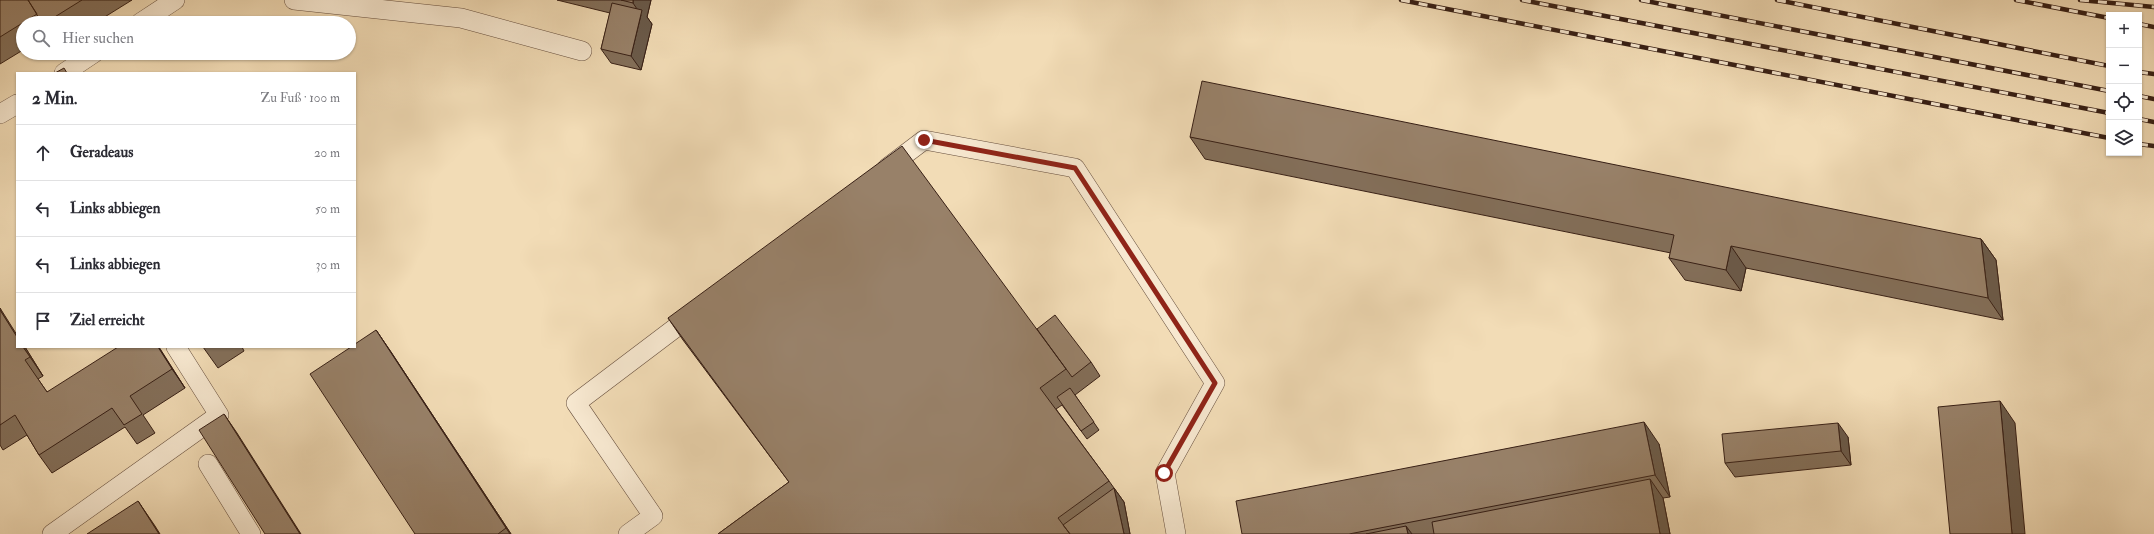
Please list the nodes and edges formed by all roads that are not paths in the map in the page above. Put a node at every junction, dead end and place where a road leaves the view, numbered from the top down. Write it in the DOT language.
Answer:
graph roads {
  1 [pos="175,0"];
  2 [pos="294,0"];
  3 [pos="151,16"];
  4 [pos="582,51"];
  5 [pos="84,60"];
  6 [pos="66,72"];
  7 [pos="16,105"];
  8 [pos="0,114"];
  9 [pos="873,178"];
  10 [pos="709,302"];
  11 [pos="177,348"];
  12 [pos="208,464"];
  13 [pos="52,534"];
  14 [pos="251,534"];
  15 [pos="628,534"];
  16 [pos="1176,534"];
  1 -- 3 [label="lane"];
  2 -- 4 [label="lane"];
  5 -- 6 [label="lane"];
  7 -- 8 [label="lane"];
  9 -- 16 [label="lane"];
  10 -- 15 [label="lane"];
  11 -- 13 [label="lane"];
  12 -- 14 [label="lane"];
}
